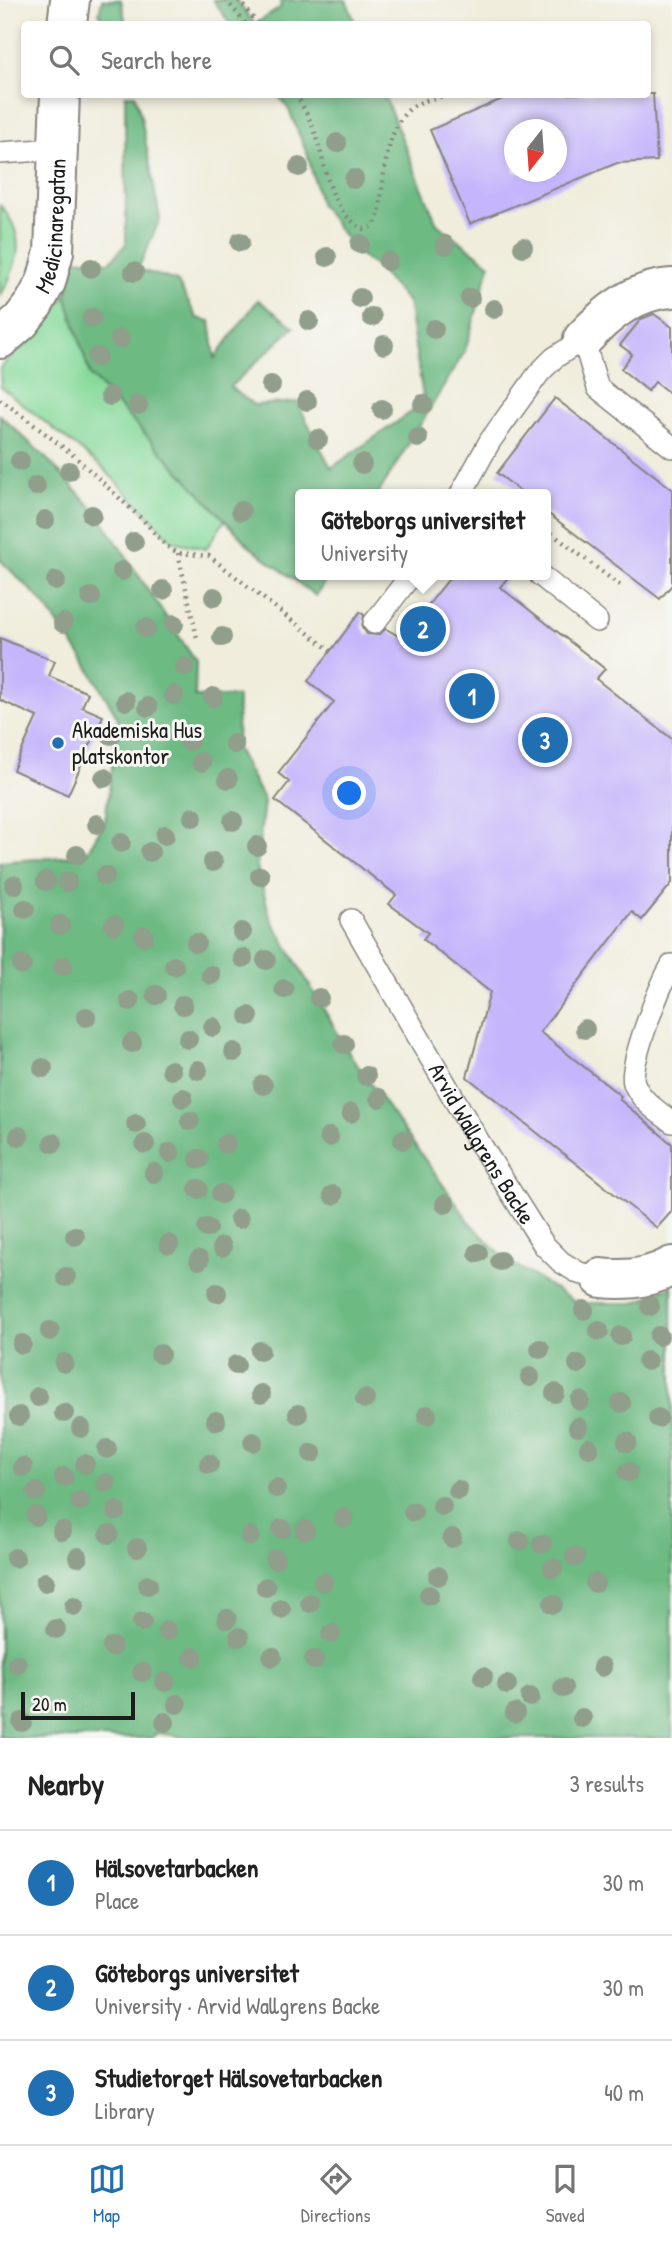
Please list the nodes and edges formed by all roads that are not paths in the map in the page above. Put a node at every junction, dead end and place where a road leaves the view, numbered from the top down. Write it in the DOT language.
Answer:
graph roads {
  1 [pos="70,0"];
  2 [pos="67,21"];
  3 [pos="60,98"];
  4 [pos="57,149"];
  5 [pos="0,153"];
  6 [pos="672,288"];
  7 [pos="0,339"];
  8 [pos="583,339"];
  9 [pos="672,447"];
  10 [pos="464,489"];
  11 [pos="407,580"];
  12 [pos="546,580"];
  13 [pos="597,621"];
  14 [pos="374,623"];
  15 [pos="351,920"];
  16 [pos="672,965"];
  17 [pos="672,1122"];
  18 [pos="672,1266"];
  19 [pos="601,1278"];
  1 -- 2 [label="street"];
  3 -- 4 [label="street, Medicinaregatan"];
  4 -- 5 [label="lane"];
  4 -- 7 [label="street, Medicinaregatan"];
  6 -- 8 [label="street"];
  8 -- 9 [label="lane"];
  8 -- 10 [label="lane"];
  11 -- 14 [label="lane"];
  12 -- 13 [label="lane"];
  15 -- 19 [label="lane, Arvid Wallgrens Backe"];
  16 -- 17 [label="lane"];
  18 -- 19 [label="street, Arvid Wallgrens Backe"];
}
